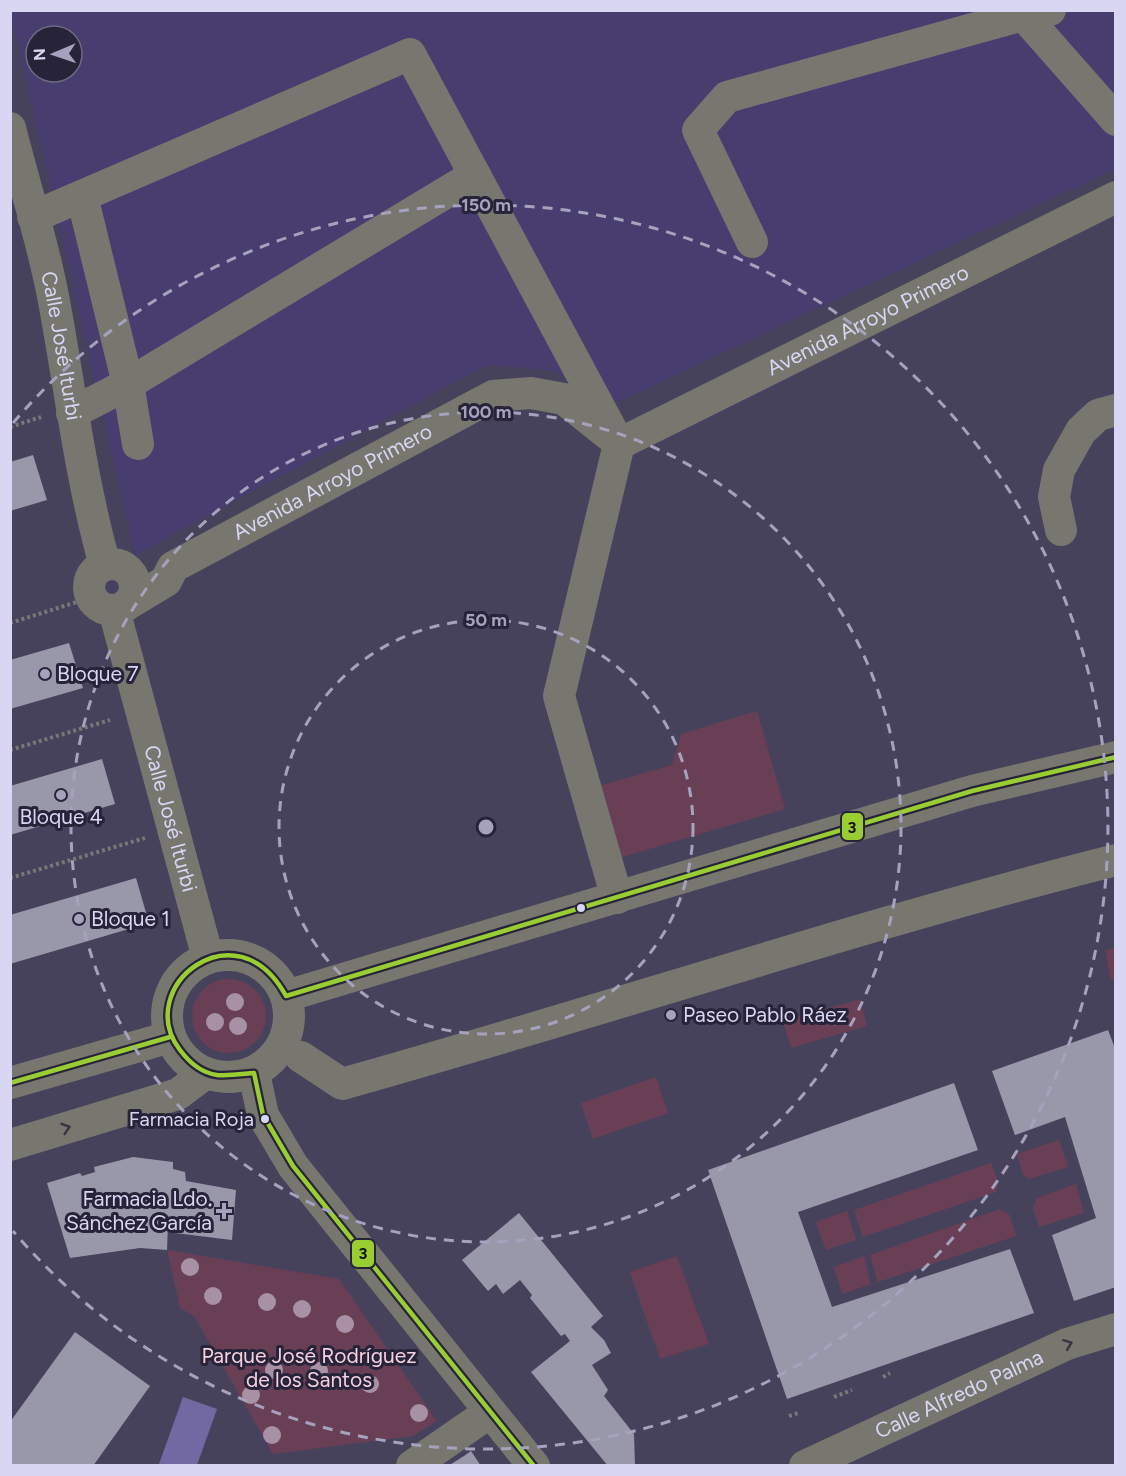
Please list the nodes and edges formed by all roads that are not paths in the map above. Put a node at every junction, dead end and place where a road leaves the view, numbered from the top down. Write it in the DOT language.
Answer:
graph roads {
  1 [pos="1030,12"];
  2 [pos="1116,120"];
  3 [pos="10,128"];
  4 [pos="475,175"];
  5 [pos="82,196"];
  6 [pos="1116,197"];
  7 [pos="33,217"];
  8 [pos="752,242"];
  9 [pos="128,384"];
  10 [pos="1116,410"];
  11 [pos="72,412"];
  12 [pos="138,444"];
  13 [pos="619,444"];
  14 [pos="1061,530"];
  15 [pos="113,566"];
  16 [pos="173,567"];
  17 [pos="120,607"];
  18 [pos="1116,758"];
  19 [pos="1116,860"];
  20 [pos="617,898"];
  21 [pos="208,958"];
  22 [pos="286,996"];
  23 [pos="170,1037"];
  24 [pos="301,1058"];
  25 [pos="206,1073"];
  26 [pos="254,1073"];
  27 [pos="10,1083"];
  28 [pos="10,1145"];
  29 [pos="1116,1329"];
  30 [pos="490,1412"];
  31 [pos="412,1466"];
  32 [pos="534,1466"];
  33 [pos="805,1466"];
  1 -- 2 [label="street"];
  1 -- 8 [label="street"];
  3 -- 7 [label="street, Calle José Iturbi"];
  4 -- 5 [label="street"];
  4 -- 9 [label="street"];
  4 -- 13 [label="street"];
  5 -- 7 [label="street"];
  5 -- 9 [label="street"];
  6 -- 13 [label="street, Avenida Arroyo Primero"];
  7 -- 11 [label="street, Calle José Iturbi"];
  9 -- 11 [label="street"];
  9 -- 12 [label="street"];
  10 -- 14 [label="street"];
  11 -- 15 [label="street, Calle José Iturbi"];
  13 -- 16 [label="street, Avenida Arroyo Primero"];
  13 -- 20 [label="street"];
  15 -- 16 [label="street"];
  15 -- 17 [label="street, Calle José Iturbi"];
  16 -- 17 [label="street, Avenida Arroyo Primero"];
  17 -- 21 [label="street, Calle José Iturbi"];
  18 -- 20 [label="street"];
  19 -- 24 [label="street"];
  20 -- 22 [label="street"];
  21 -- 22 [label="street"];
  21 -- 23 [label="street"];
  22 -- 26 [label="street"];
  23 -- 25 [label="street"];
  23 -- 27 [label="street"];
  25 -- 26 [label="street"];
  28 -- 25 [label="street, one-way"];
  26 -- 30 [label="street"];
  33 -- 29 [label="street, Calle Alfredo Palma, one-way"];
  30 -- 31 [label="street"];
  30 -- 32 [label="street"];
}
